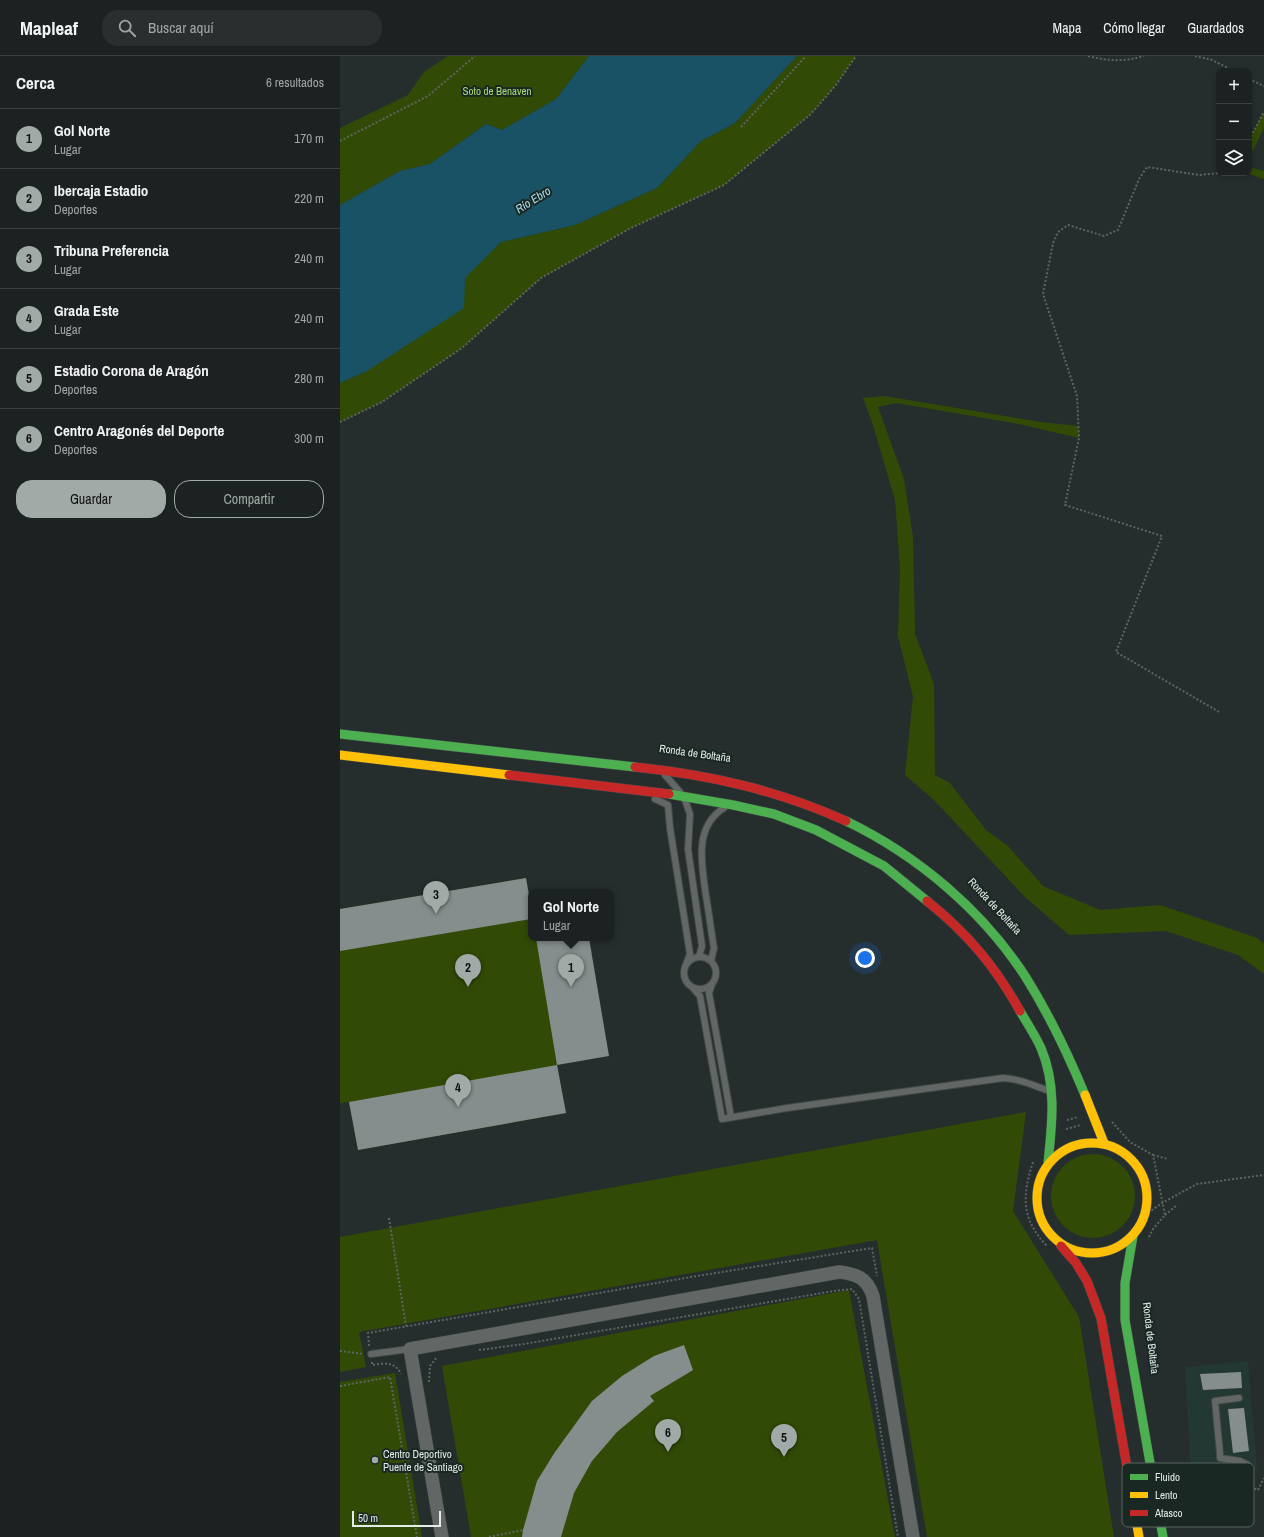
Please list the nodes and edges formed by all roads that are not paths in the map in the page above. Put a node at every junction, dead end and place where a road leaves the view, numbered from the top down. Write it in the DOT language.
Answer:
graph roads {
  1 [pos="340,734"];
  2 [pos="340,755"];
  3 [pos="656,769"];
  4 [pos="636,790"];
  5 [pos="684,797"];
  6 [pos="733,805"];
  7 [pos="699,957"];
  8 [pos="711,961"];
  9 [pos="685,967"];
  10 [pos="712,984"];
  11 [pos="693,988"];
  12 [pos="1052,1092"];
  13 [pos="731,1117"];
  14 [pos="1104,1143"];
  15 [pos="1048,1163"];
  16 [pos="1132,1236"];
  17 [pos="1056,1241"];
  18 [pos="410,1349"];
  19 [pos="370,1354"];
  20 [pos="1239,1398"];
  21 [pos="1126,1463"];
  22 [pos="1150,1463"];
  23 [pos="1244,1463"];
  24 [pos="1137,1527"];
  25 [pos="1161,1527"];
  26 [pos="442,1537"];
  27 [pos="913,1537"];
  28 [pos="1139,1537"];
  29 [pos="1163,1537"];
  1 -- 3 [label="main road, Ronda de Boltaña"];
  2 -- 4 [label="main road, Ronda de Boltaña"];
  3 -- 5 [label="lane"];
  3 -- 14 [label="main road, Ronda de Boltaña"];
  4 -- 5 [label="main road, Ronda de Boltaña"];
  4 -- 9 [label="lane"];
  5 -- 6 [label="main road, Ronda de Boltaña"];
  5 -- 7 [label="lane"];
  6 -- 8 [label="lane"];
  6 -- 12 [label="main road, Ronda de Boltaña"];
  7 -- 8 [label="lane"];
  7 -- 9 [label="lane"];
  8 -- 10 [label="lane"];
  9 -- 11 [label="lane"];
  10 -- 11 [label="lane"];
  10 -- 13 [label="lane"];
  11 -- 13 [label="lane"];
  12 -- 13 [label="lane"];
  12 -- 15 [label="main road, Ronda de Boltaña"];
  14 -- 15 [label="main road, Ronda de Boltaña"];
  14 -- 16 [label="main road, Ronda de Boltaña"];
  15 -- 17 [label="main road, Ronda de Boltaña"];
  16 -- 17 [label="main road, Ronda de Boltaña"];
  16 -- 22 [label="main road, Ronda de Boltaña"];
  17 -- 21 [label="main road, Ronda de Boltaña"];
  18 -- 19 [label="lane"];
  18 -- 26 [label="street"];
  18 -- 27 [label="street"];
  20 -- 23 [label="lane"];
  24 -- 28 [label="main road, Ronda de Boltaña"];
  25 -- 29 [label="main road, Ronda de Boltaña"];
}
